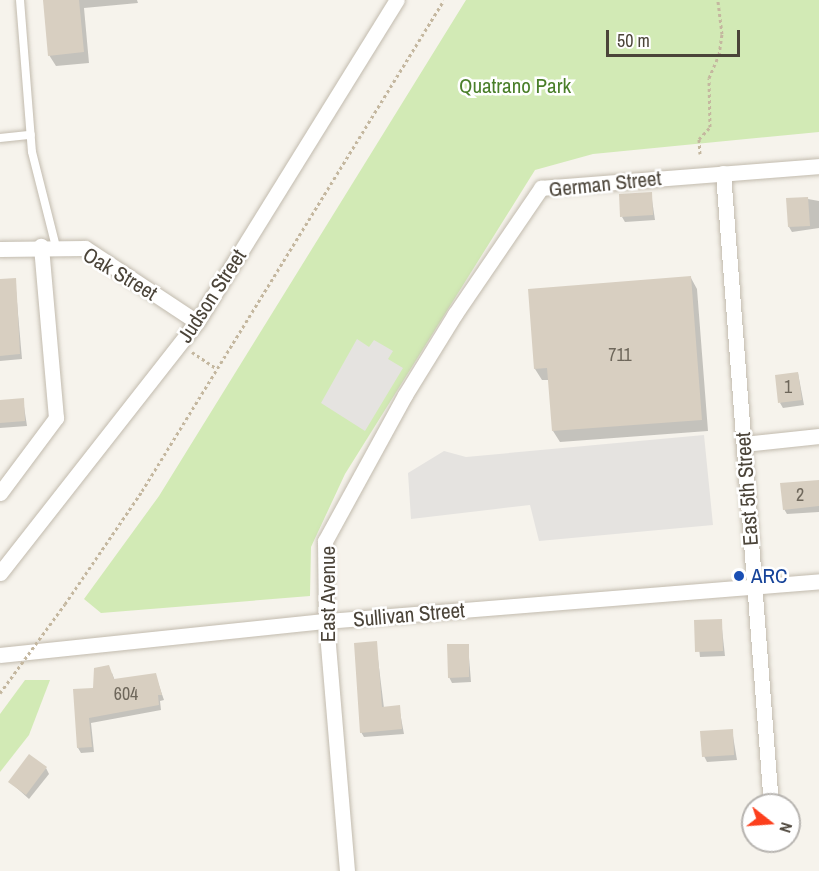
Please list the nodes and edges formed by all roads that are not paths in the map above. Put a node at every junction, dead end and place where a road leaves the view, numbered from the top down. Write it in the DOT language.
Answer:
graph roads {
  1 [pos="20,0"];
  2 [pos="397,0"];
  3 [pos="31,135"];
  4 [pos="0,138"];
  5 [pos="819,166"];
  6 [pos="723,173"];
  7 [pos="49,247"];
  8 [pos="0,249"];
  9 [pos="455,314"];
  10 [pos="197,322"];
  11 [pos="819,436"];
  12 [pos="744,444"];
  13 [pos="0,493"];
  14 [pos="0,573"];
  15 [pos="819,581"];
  16 [pos="754,587"];
  17 [pos="326,621"];
  18 [pos="0,655"];
  19 [pos="770,793"];
  20 [pos="347,871"];
  1 -- 3 [label="lane"];
  2 -- 10 [label="street, Judson Street"];
  3 -- 4 [label="lane"];
  3 -- 7 [label="lane"];
  5 -- 6 [label="street, German Street"];
  6 -- 9 [label="street, German Street"];
  6 -- 12 [label="street, East 5th Street"];
  7 -- 8 [label="street, Oak Street"];
  7 -- 10 [label="street, Oak Street"];
  7 -- 13 [label="street"];
  9 -- 17 [label="street, East Avenue"];
  10 -- 14 [label="street, Judson Street"];
  11 -- 12 [label="street"];
  12 -- 16 [label="street, East 5th Street"];
  15 -- 16 [label="street, Sullivan Street"];
  16 -- 17 [label="street, Sullivan Street"];
  16 -- 19 [label="street, East 5th Street"];
  17 -- 18 [label="street, Sullivan Street"];
  17 -- 20 [label="street, East Avenue"];
}
